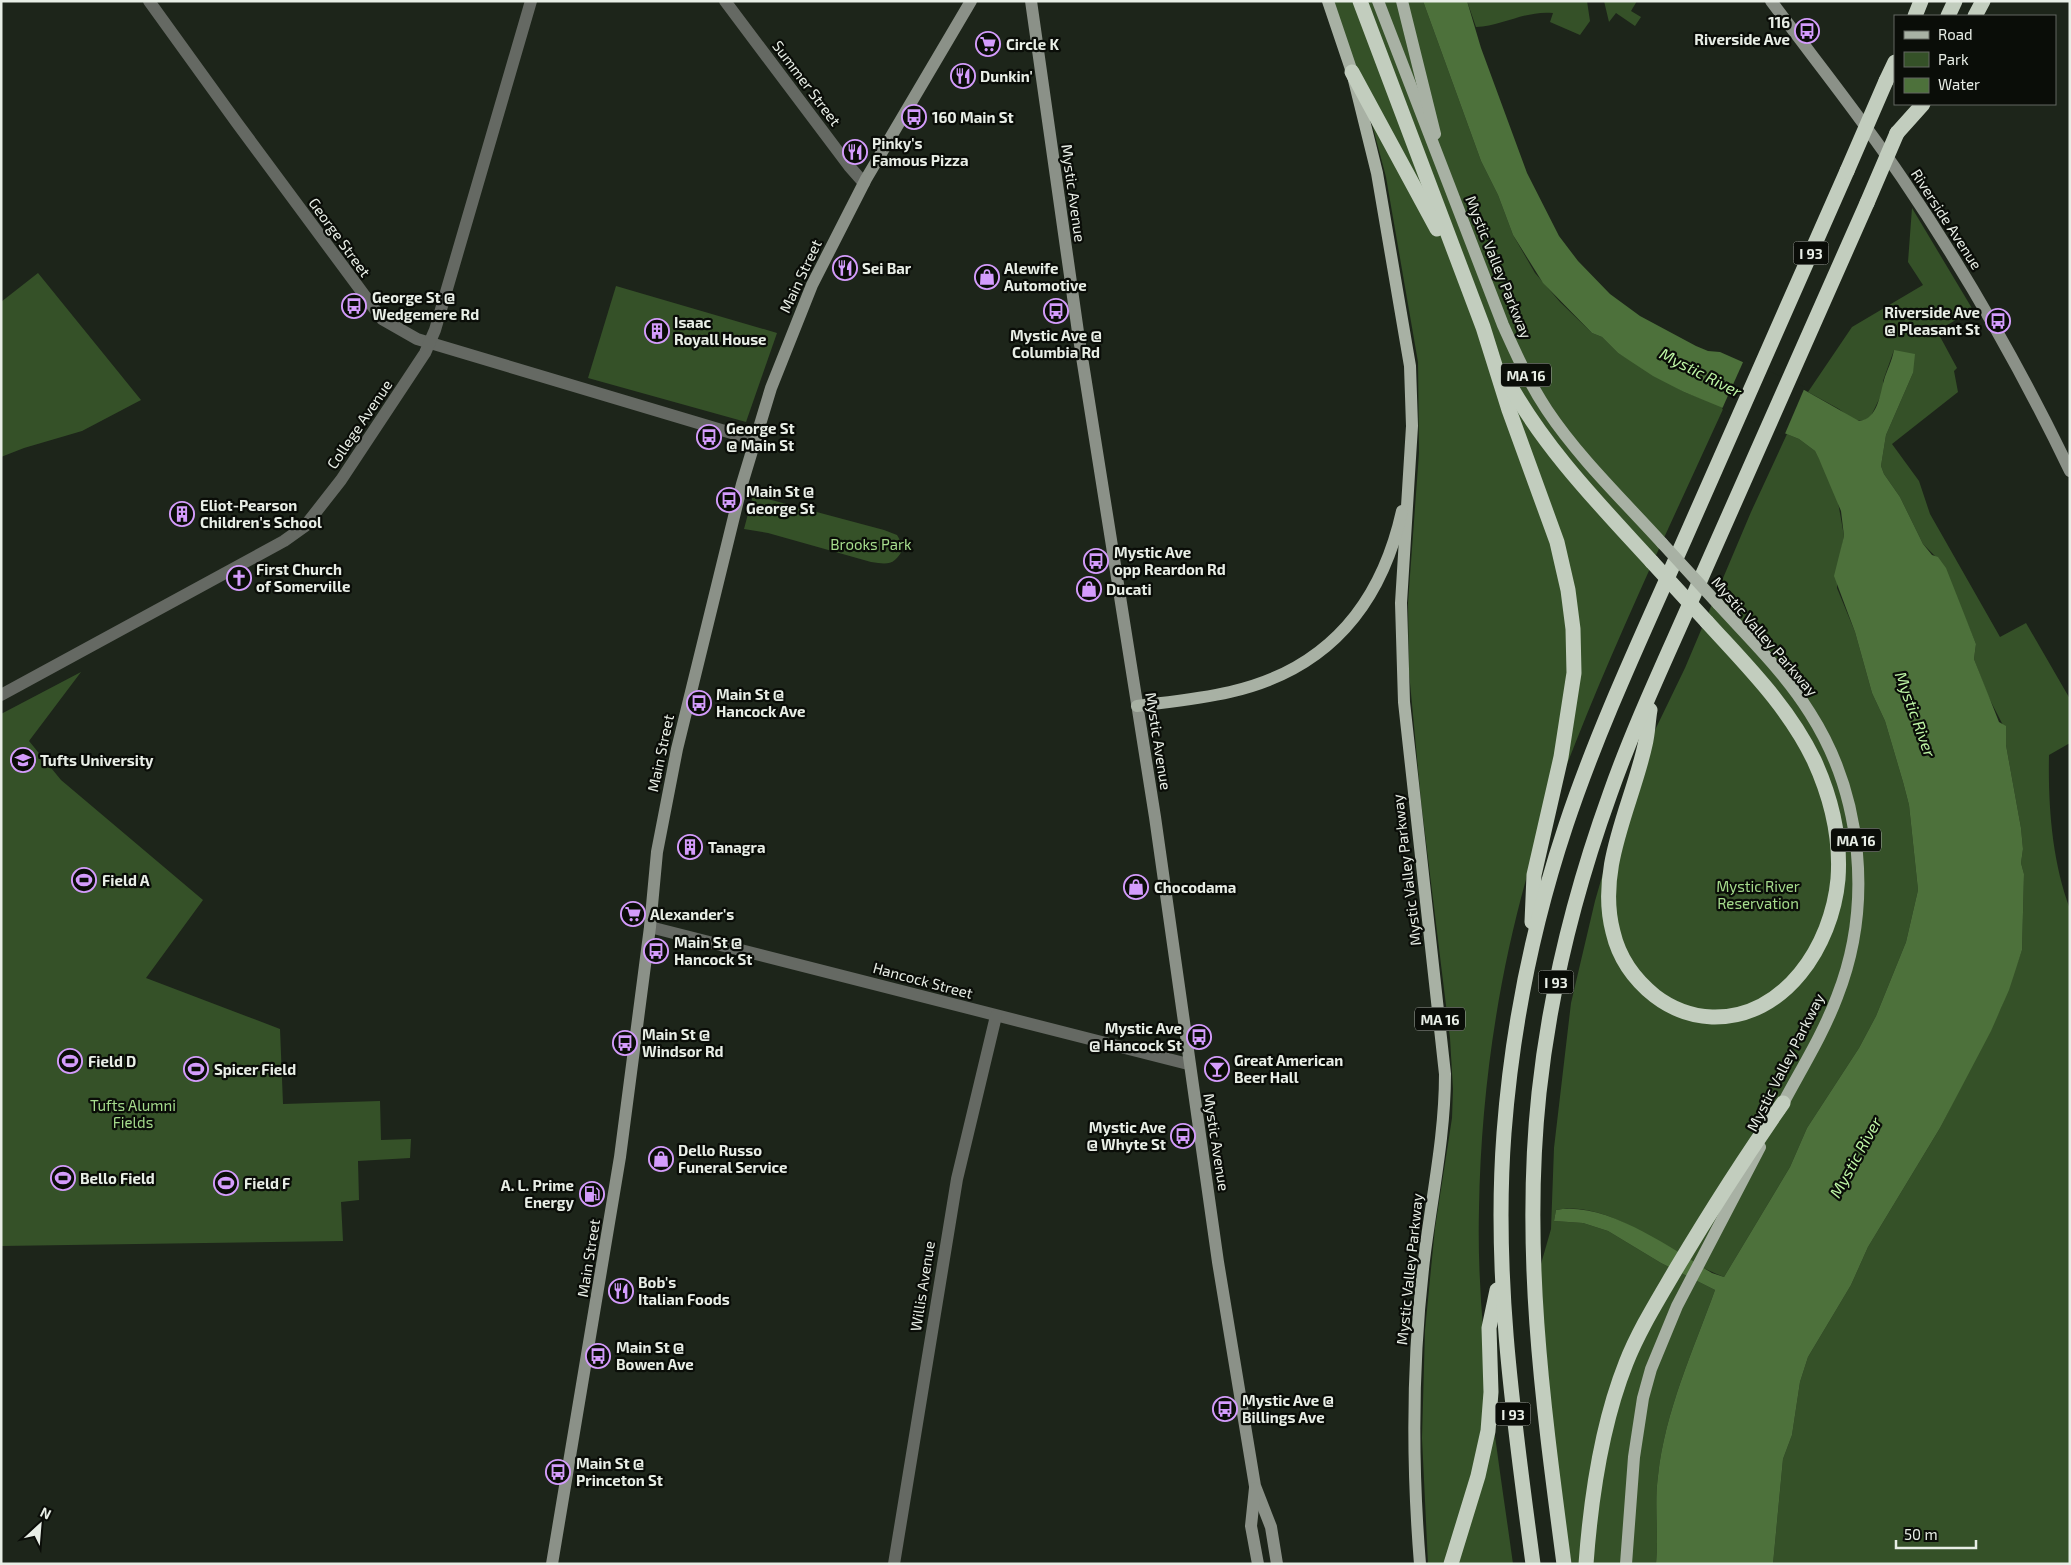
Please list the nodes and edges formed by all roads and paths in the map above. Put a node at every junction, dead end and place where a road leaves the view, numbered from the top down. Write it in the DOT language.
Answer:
graph roads {
  1 [pos="150,1"];
  2 [pos="531,1"];
  3 [pos="726,1"];
  4 [pos="1031,1"];
  5 [pos="1360,1"];
  6 [pos="1378,1"];
  7 [pos="1402,1"];
  8 [pos="1771,1"];
  9 [pos="1910,1"];
  10 [pos="1921,1"];
  11 [pos="1955,1"];
  12 [pos="1983,1"];
  13 [pos="970,2"];
  14 [pos="1329,5"];
  15 [pos="1907,15"];
  16 [pos="1915,15"];
  17 [pos="1948,15"];
  18 [pos="1976,15"];
  19 [pos="1894,64"];
  20 [pos="1352,72"];
  21 [pos="1921,105"];
  22 [pos="1908,112"];
  23 [pos="1445,176"];
  24 [pos="864,183"];
  25 [pos="1463,274"];
  26 [pos="1483,326"];
  27 [pos="429,343"];
  28 [pos="754,440"];
  29 [pos="2070,470"];
  30 [pos="1410,474"];
  31 [pos="1653,690"];
  32 [pos="1,695"];
  33 [pos="1137,706"];
  34 [pos="650,927"];
  35 [pos="1530,956"];
  36 [pos="996,1016"];
  37 [pos="1188,1064"];
  38 [pos="1783,1103"];
  39 [pos="1502,1264"];
  40 [pos="1255,1486"];
  41 [pos="552,1564"];
  42 [pos="894,1564"];
  43 [pos="1258,1564"];
  44 [pos="1277,1564"];
  45 [pos="1420,1564"];
  46 [pos="1452,1564"];
  47 [pos="1533,1564"];
  48 [pos="1564,1564"];
  49 [pos="1586,1564"];
  50 [pos="1626,1564"];
  1 -- 27 [label="street, George Street"];
  2 -- 27 [label="street, College Avenue"];
  3 -- 24 [label="street, Summer Street"];
  4 -- 33 [label="main road, Mystic Avenue"];
  5 -- 25 [label="highway"];
  6 -- 23 [label="main road, Mystic Valley Parkway / MA 16"];
  7 -- 23 [label="main road"];
  8 -- 29 [label="main road, Riverside Avenue"];
  9 -- 15 [label="highway"];
  10 -- 16 [label="highway"];
  11 -- 17 [label="highway"];
  12 -- 18 [label="highway"];
  13 -- 24 [label="main road, Main Street"];
  14 -- 20 [label="main road, Mystic Valley Parkway / MA 16"];
  19 -- 35 [label="highway, I 93, bridge"];
  20 -- 25 [label="highway"];
  20 -- 30 [label="main road, Mystic Valley Parkway / MA 16"];
  21 -- 22 [label="highway"];
  22 -- 31 [label="highway, I 93, bridge"];
  23 -- 38 [label="main road, Mystic Valley Parkway / MA 16, bridge"];
  24 -- 28 [label="main road, Main Street"];
  25 -- 26 [label="highway"];
  26 -- 31 [label="highway, bridge"];
  26 -- 35 [label="highway"];
  27 -- 28 [label="street, George Street"];
  27 -- 32 [label="street, College Avenue"];
  28 -- 34 [label="main road, Main Street"];
  30 -- 33 [label="main road"];
  30 -- 45 [label="main road, Mystic Valley Parkway / MA 16"];
  31 -- 48 [label="highway, I 93"];
  33 -- 37 [label="main road, Mystic Avenue"];
  34 -- 36 [label="street, Hancock Street"];
  34 -- 41 [label="main road, Main Street"];
  35 -- 39 [label="highway, I 93"];
  36 -- 37 [label="street, Hancock Street"];
  36 -- 42 [label="street, Willis Avenue"];
  37 -- 40 [label="main road, Mystic Avenue"];
  38 -- 49 [label="highway"];
  38 -- 50 [label="main road, Mystic Valley Parkway / MA 16"];
  39 -- 46 [label="highway"];
  39 -- 47 [label="highway, I 93"];
  40 -- 43 [label="main road, Mystic Avenue"];
  40 -- 44 [label="main road, Mystic Avenue"];
}
